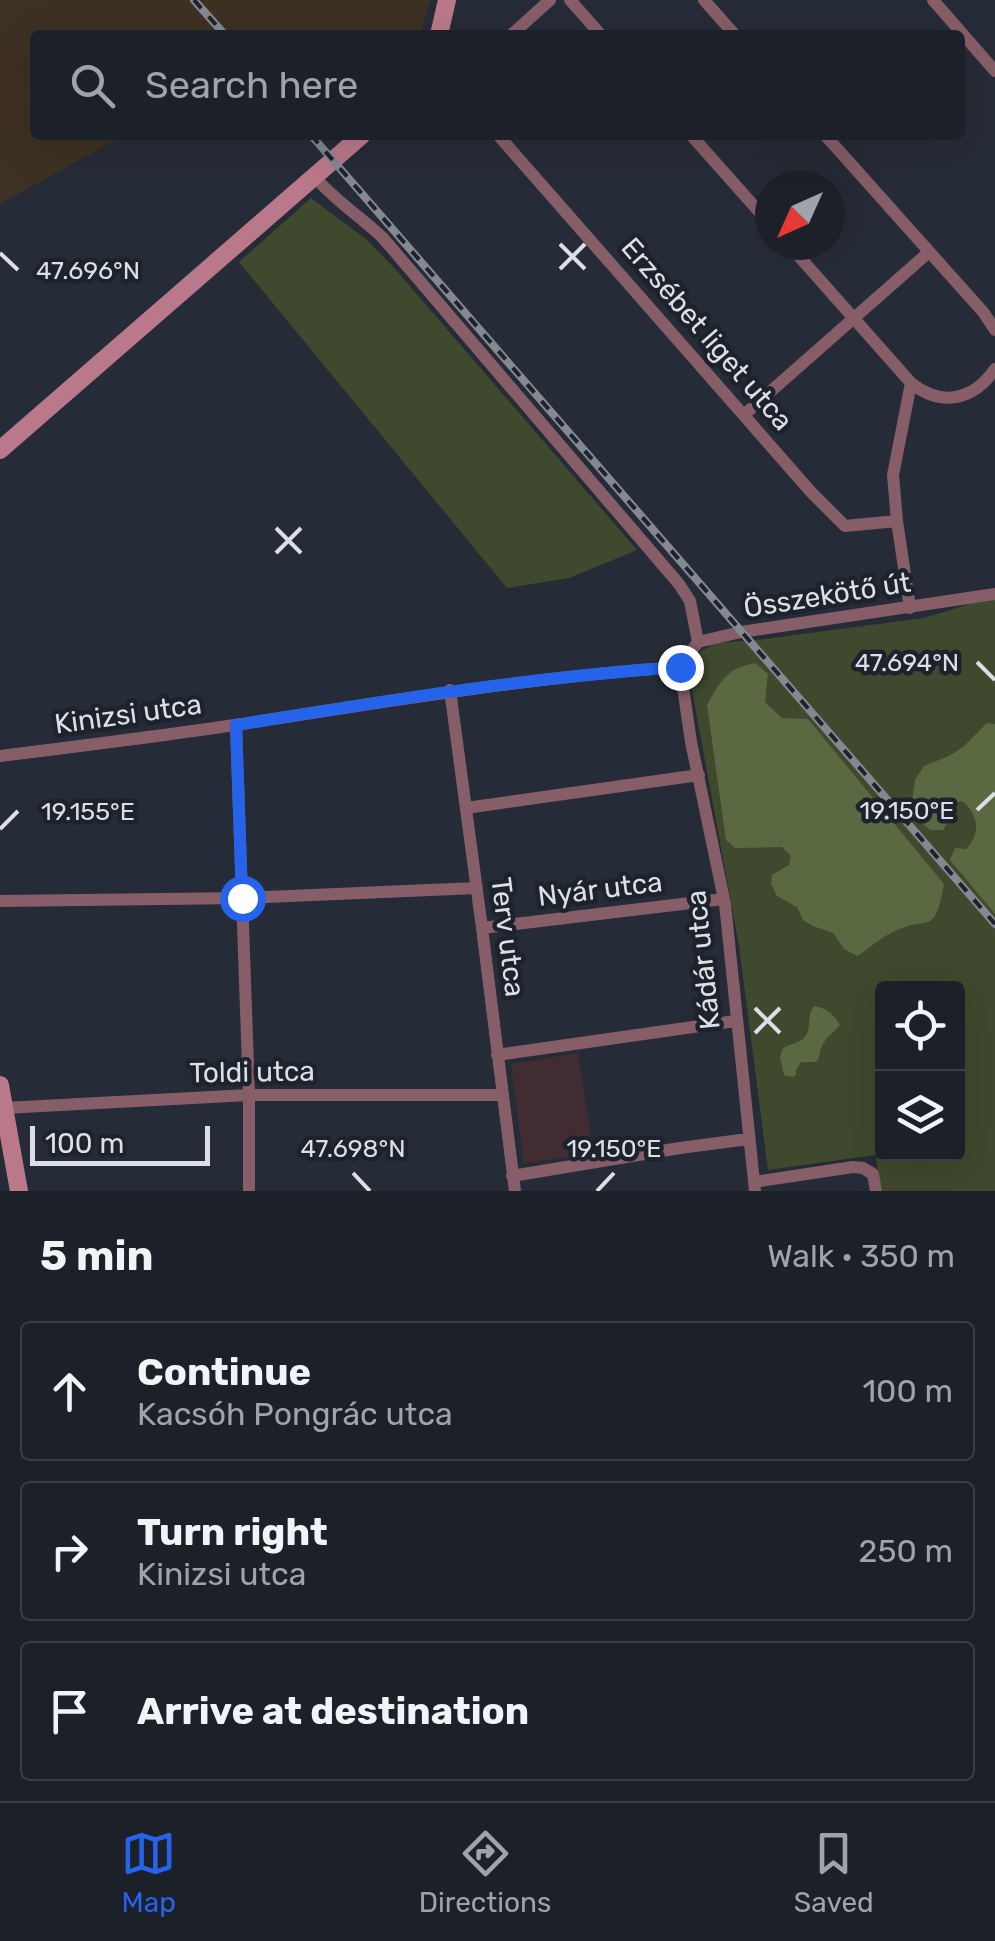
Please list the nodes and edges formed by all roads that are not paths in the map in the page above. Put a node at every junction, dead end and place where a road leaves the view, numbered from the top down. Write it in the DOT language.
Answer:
graph roads {
  1 [pos="447,0"];
  2 [pos="550,0"];
  3 [pos="570,0"];
  4 [pos="704,0"];
  5 [pos="936,1"];
  6 [pos="440,30"];
  7 [pos="517,30"];
  8 [pos="597,30"];
  9 [pos="731,30"];
  10 [pos="960,30"];
  11 [pos="965,35"];
  12 [pos="995,71"];
  13 [pos="356,140"];
  14 [pos="502,140"];
  15 [pos="695,140"];
  16 [pos="829,140"];
  17 [pos="314,176"];
  18 [pos="755,207"];
  19 [pos="929,252"];
  20 [pos="802,260"];
  21 [pos="854,318"];
  22 [pos="995,330"];
  23 [pos="995,369"];
  24 [pos="911,383"];
  25 [pos="745,414"];
  26 [pos="0,450"];
  27 [pos="897,522"];
  28 [pos="995,594"];
  29 [pos="910,608"];
  30 [pos="698,642"];
  31 [pos="680,667"];
  32 [pos="450,690"];
  33 [pos="236,725"];
  34 [pos="0,756"];
  35 [pos="699,775"];
  36 [pos="466,808"];
  37 [pos="477,888"];
  38 [pos="242,898"];
  39 [pos="724,899"];
  40 [pos="0,901"];
  41 [pos="482,928"];
  42 [pos="735,1021"];
  43 [pos="497,1055"];
  44 [pos="0,1084"];
  45 [pos="249,1095"];
  46 [pos="502,1095"];
  47 [pos="4,1108"];
  48 [pos="748,1139"];
  49 [pos="514,1184"];
  50 [pos="754,1187"];
  51 [pos="19,1191"];
  52 [pos="249,1191"];
  53 [pos="876,1191"];
  1 -- 6 [label="street"];
  2 -- 7 [label="street"];
  3 -- 8 [label="street"];
  4 -- 9 [label="street"];
  5 -- 10 [label="street"];
  11 -- 12 [label="street"];
  13 -- 17 [label="street"];
  14 -- 25 [label="street, Erzsébet liget utca"];
  15 -- 18 [label="street"];
  16 -- 19 [label="street"];
  17 -- 26 [label="street"];
  17 -- 30 [label="street"];
  19 -- 21 [label="street"];
  19 -- 22 [label="street"];
  20 -- 21 [label="street"];
  21 -- 24 [label="street"];
  21 -- 25 [label="street"];
  23 -- 24 [label="street"];
  24 -- 27 [label="street"];
  25 -- 27 [label="street, Erzsébet liget utca"];
  27 -- 29 [label="street"];
  28 -- 29 [label="street, Összekötő út"];
  29 -- 30 [label="street, Összekötő út"];
  30 -- 31 [label="street"];
  31 -- 32 [label="street, Kinizsi utca"];
  31 -- 35 [label="street, Kádár utca"];
  32 -- 33 [label="street, Kinizsi utca"];
  32 -- 36 [label="street, Terv utca"];
  33 -- 34 [label="street, Kinizsi utca"];
  33 -- 38 [label="street"];
  35 -- 36 [label="street"];
  35 -- 39 [label="street, Kádár utca"];
  36 -- 37 [label="street, Terv utca"];
  37 -- 38 [label="street"];
  37 -- 41 [label="street, Terv utca"];
  38 -- 40 [label="street"];
  38 -- 45 [label="street"];
  39 -- 41 [label="street, Nyár utca"];
  39 -- 42 [label="street, Kádár utca"];
  41 -- 43 [label="street, Terv utca"];
  42 -- 43 [label="street"];
  42 -- 48 [label="street, Kádár utca"];
  43 -- 46 [label="street, Terv utca"];
  44 -- 47 [label="street"];
  45 -- 46 [label="street, Toldi utca"];
  45 -- 47 [label="street, Toldi utca"];
  45 -- 52 [label="street"];
  46 -- 49 [label="street, Terv utca"];
  47 -- 51 [label="street"];
  48 -- 49 [label="street"];
  48 -- 50 [label="street, Kádár utca"];
  50 -- 53 [label="street"];
}
